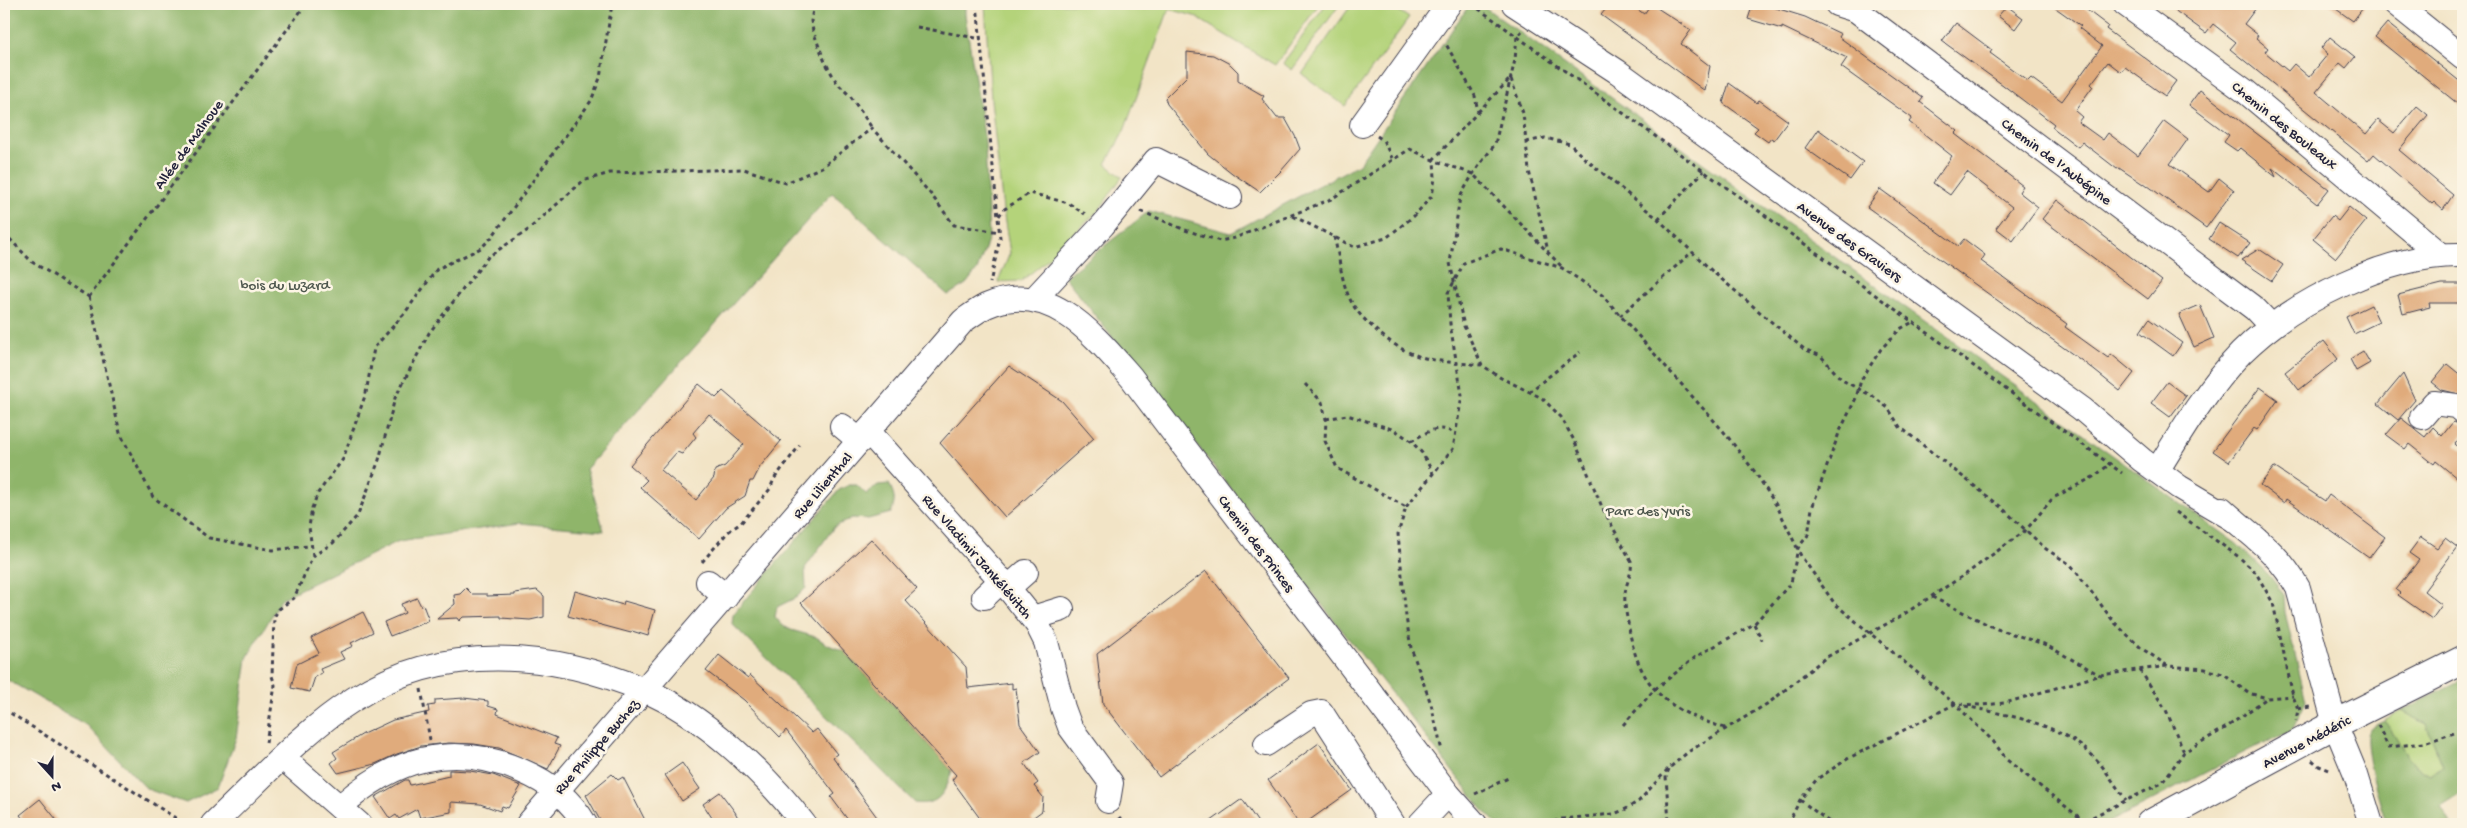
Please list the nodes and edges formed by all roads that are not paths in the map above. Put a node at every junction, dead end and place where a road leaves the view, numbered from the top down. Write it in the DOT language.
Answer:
graph roads {
  1 [pos="1449,4"];
  2 [pos="2125,4"];
  3 [pos="2396,4"];
  4 [pos="1532,6"];
  5 [pos="1852,6"];
  6 [pos="2463,58"];
  7 [pos="1362,125"];
  8 [pos="1230,197"];
  9 [pos="2440,254"];
  10 [pos="2463,255"];
  11 [pos="1024,299"];
  12 [pos="2271,326"];
  13 [pos="2463,412"];
  14 [pos="2422,417"];
  15 [pos="842,426"];
  16 [pos="864,436"];
  17 [pos="2161,464"];
  18 [pos="1026,572"];
  19 [pos="1005,584"];
  20 [pos="984,597"];
  21 [pos="1062,609"];
  22 [pos="1033,618"];
  23 [pos="2463,660"];
  24 [pos="645,690"];
  25 [pos="2335,724"];
  26 [pos="1266,744"];
  27 [pos="283,758"];
  28 [pos="556,791"];
  29 [pos="1104,794"];
  30 [pos="1452,799"];
  31 [pos="340,807"];
  32 [pos="213,824"];
  33 [pos="359,824"];
  34 [pos="528,824"];
  35 [pos="585,824"];
  36 [pos="804,824"];
  37 [pos="1393,824"];
  38 [pos="1420,824"];
  39 [pos="1475,824"];
  40 [pos="2150,824"];
  41 [pos="2371,824"];
  1 -- 7 [label="street"];
  2 -- 9 [label="street, Chemin des Bouleaux"];
  3 -- 6 [label="street"];
  4 -- 17 [label="street, Avenue des Graviers"];
  5 -- 12 [label="street, Chemin de l’Aubépine"];
  8 -- 11 [label="street"];
  9 -- 10 [label="street"];
  9 -- 12 [label="street"];
  11 -- 16 [label="street, Rue Lilienthal"];
  11 -- 30 [label="street, Chemin des Princes"];
  12 -- 17 [label="street"];
  13 -- 14 [label="street"];
  15 -- 16 [label="street, Rue Vladimir Jankélévitch"];
  16 -- 19 [label="street, Rue Vladimir Jankélévitch"];
  16 -- 24 [label="street, Rue Lilienthal"];
  17 -- 25 [label="street, Avenue des Graviers"];
  18 -- 19 [label="street"];
  19 -- 20 [label="street"];
  19 -- 22 [label="street, Rue Vladimir Jankélévitch"];
  21 -- 22 [label="street"];
  22 -- 29 [label="street, Rue Vladimir Jankélévitch"];
  23 -- 25 [label="main road, Avenue Médéric"];
  24 -- 27 [label="street"];
  24 -- 28 [label="street, Rue Philippe Buchez"];
  24 -- 36 [label="street"];
  25 -- 40 [label="main road, Avenue Médéric"];
  25 -- 41 [label="street, Avenue des Graviers"];
  26 -- 37 [label="street"];
  27 -- 31 [label="street"];
  27 -- 32 [label="street"];
  28 -- 31 [label="street"];
  28 -- 34 [label="street, Rue Philippe Buchez"];
  28 -- 35 [label="street"];
  30 -- 38 [label="street"];
  30 -- 39 [label="street, Chemin des Princes"];
  31 -- 33 [label="street"];
}
